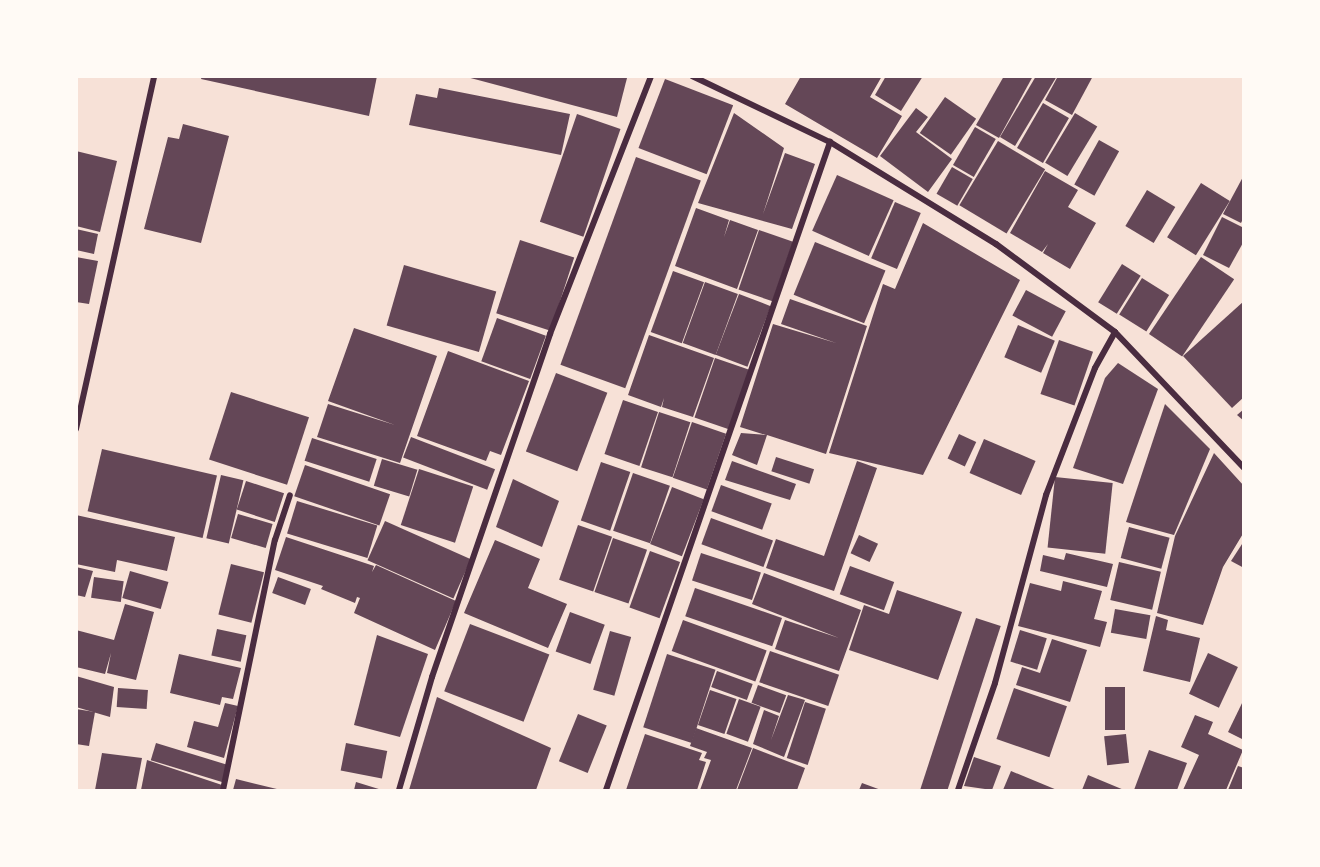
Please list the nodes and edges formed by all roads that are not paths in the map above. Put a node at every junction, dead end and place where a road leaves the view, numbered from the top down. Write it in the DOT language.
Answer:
graph roads {
  1 [pos="154,76"];
  2 [pos="651,76"];
  3 [pos="692,76"];
  4 [pos="830,142"];
  5 [pos="1115,332"];
  6 [pos="76,429"];
  7 [pos="1244,468"];
  8 [pos="290,495"];
  9 [pos="223,790"];
  10 [pos="399,790"];
  11 [pos="606,790"];
  12 [pos="958,790"];
  1 -- 6 [label="street"];
  2 -- 10 [label="street"];
  3 -- 4 [label="street"];
  4 -- 5 [label="street"];
  4 -- 11 [label="street"];
  5 -- 7 [label="street"];
  5 -- 12 [label="street"];
  8 -- 9 [label="street"];
}
